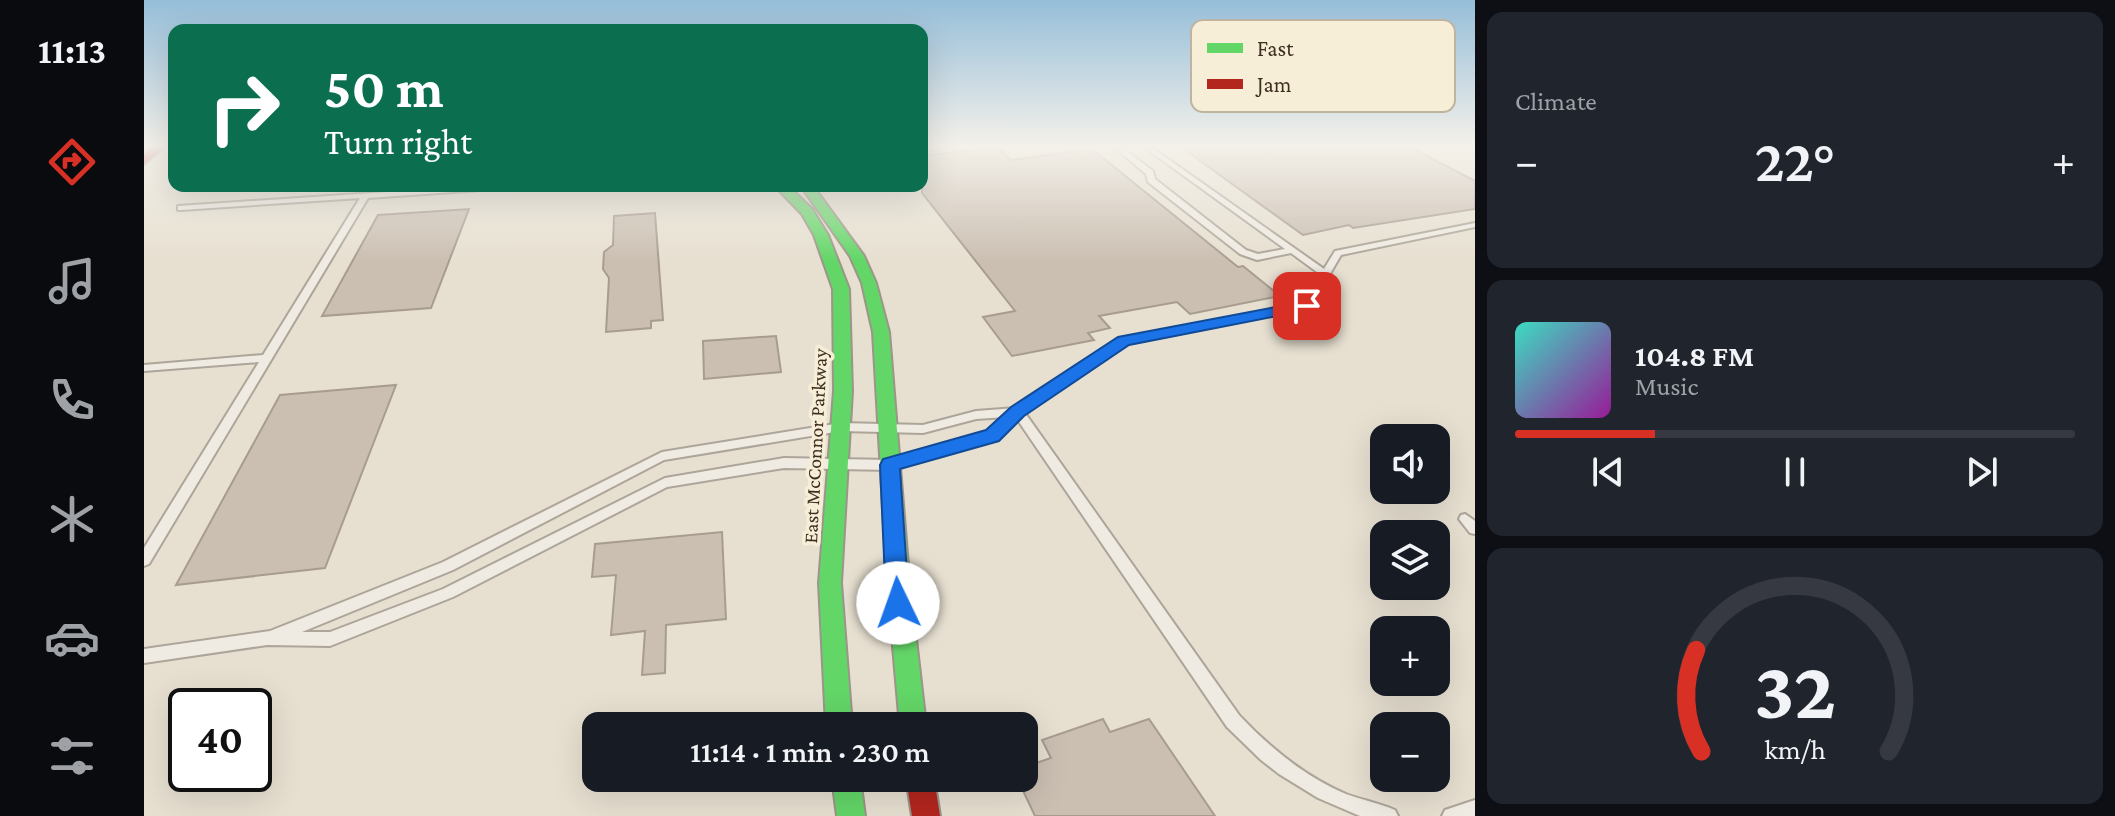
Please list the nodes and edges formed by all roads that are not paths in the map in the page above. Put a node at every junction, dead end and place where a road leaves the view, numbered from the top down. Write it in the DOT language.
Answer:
graph roads {
  1 [pos="1157,185"];
  2 [pos="1201,185"];
  3 [pos="423,192"];
  4 [pos="787,192"];
  5 [pos="812,192"];
  6 [pos="365,196"];
  7 [pos="181,208"];
  8 [pos="1475,225"];
  9 [pos="1293,250"];
  10 [pos="1326,274"];
  11 [pos="267,358"];
  12 [pos="144,368"];
  13 [pos="1018,412"];
  14 [pos="841,427"];
  15 [pos="888,427"];
  16 [pos="838,463"];
  17 [pos="890,465"];
  18 [pos="144,560"];
  19 [pos="267,638"];
  20 [pos="144,656"];
  21 [pos="838,712"];
  22 [pos="911,712"];
  23 [pos="848,792"];
  24 [pos="922,792"];
  25 [pos="1475,809"];
  26 [pos="851,816"];
  27 [pos="926,816"];
  28 [pos="1389,816"];
  29 [pos="1451,816"];
  1 -- 9 [label="lane"];
  2 -- 9 [label="lane"];
  3 -- 6 [label="lane"];
  4 -- 14 [label="main road, East McConnor Parkway"];
  5 -- 15 [label="main road"];
  6 -- 7 [label="lane"];
  6 -- 11 [label="lane"];
  8 -- 10 [label="lane"];
  9 -- 10 [label="lane"];
  10 -- 13 [label="lane"];
  11 -- 12 [label="lane"];
  11 -- 18 [label="lane"];
  13 -- 15 [label="lane"];
  13 -- 17 [label="lane"];
  13 -- 28 [label="lane"];
  14 -- 15 [label="lane"];
  14 -- 16 [label="main road, East McConnor Parkway"];
  14 -- 19 [label="lane"];
  15 -- 17 [label="main road"];
  16 -- 17 [label="lane"];
  16 -- 19 [label="lane"];
  16 -- 21 [label="main road, East McConnor Parkway"];
  17 -- 22 [label="main road"];
  19 -- 20 [label="lane"];
  23 -- 26 [label="main road"];
  24 -- 27 [label="main road"];
  25 -- 29 [label="lane"];
}
